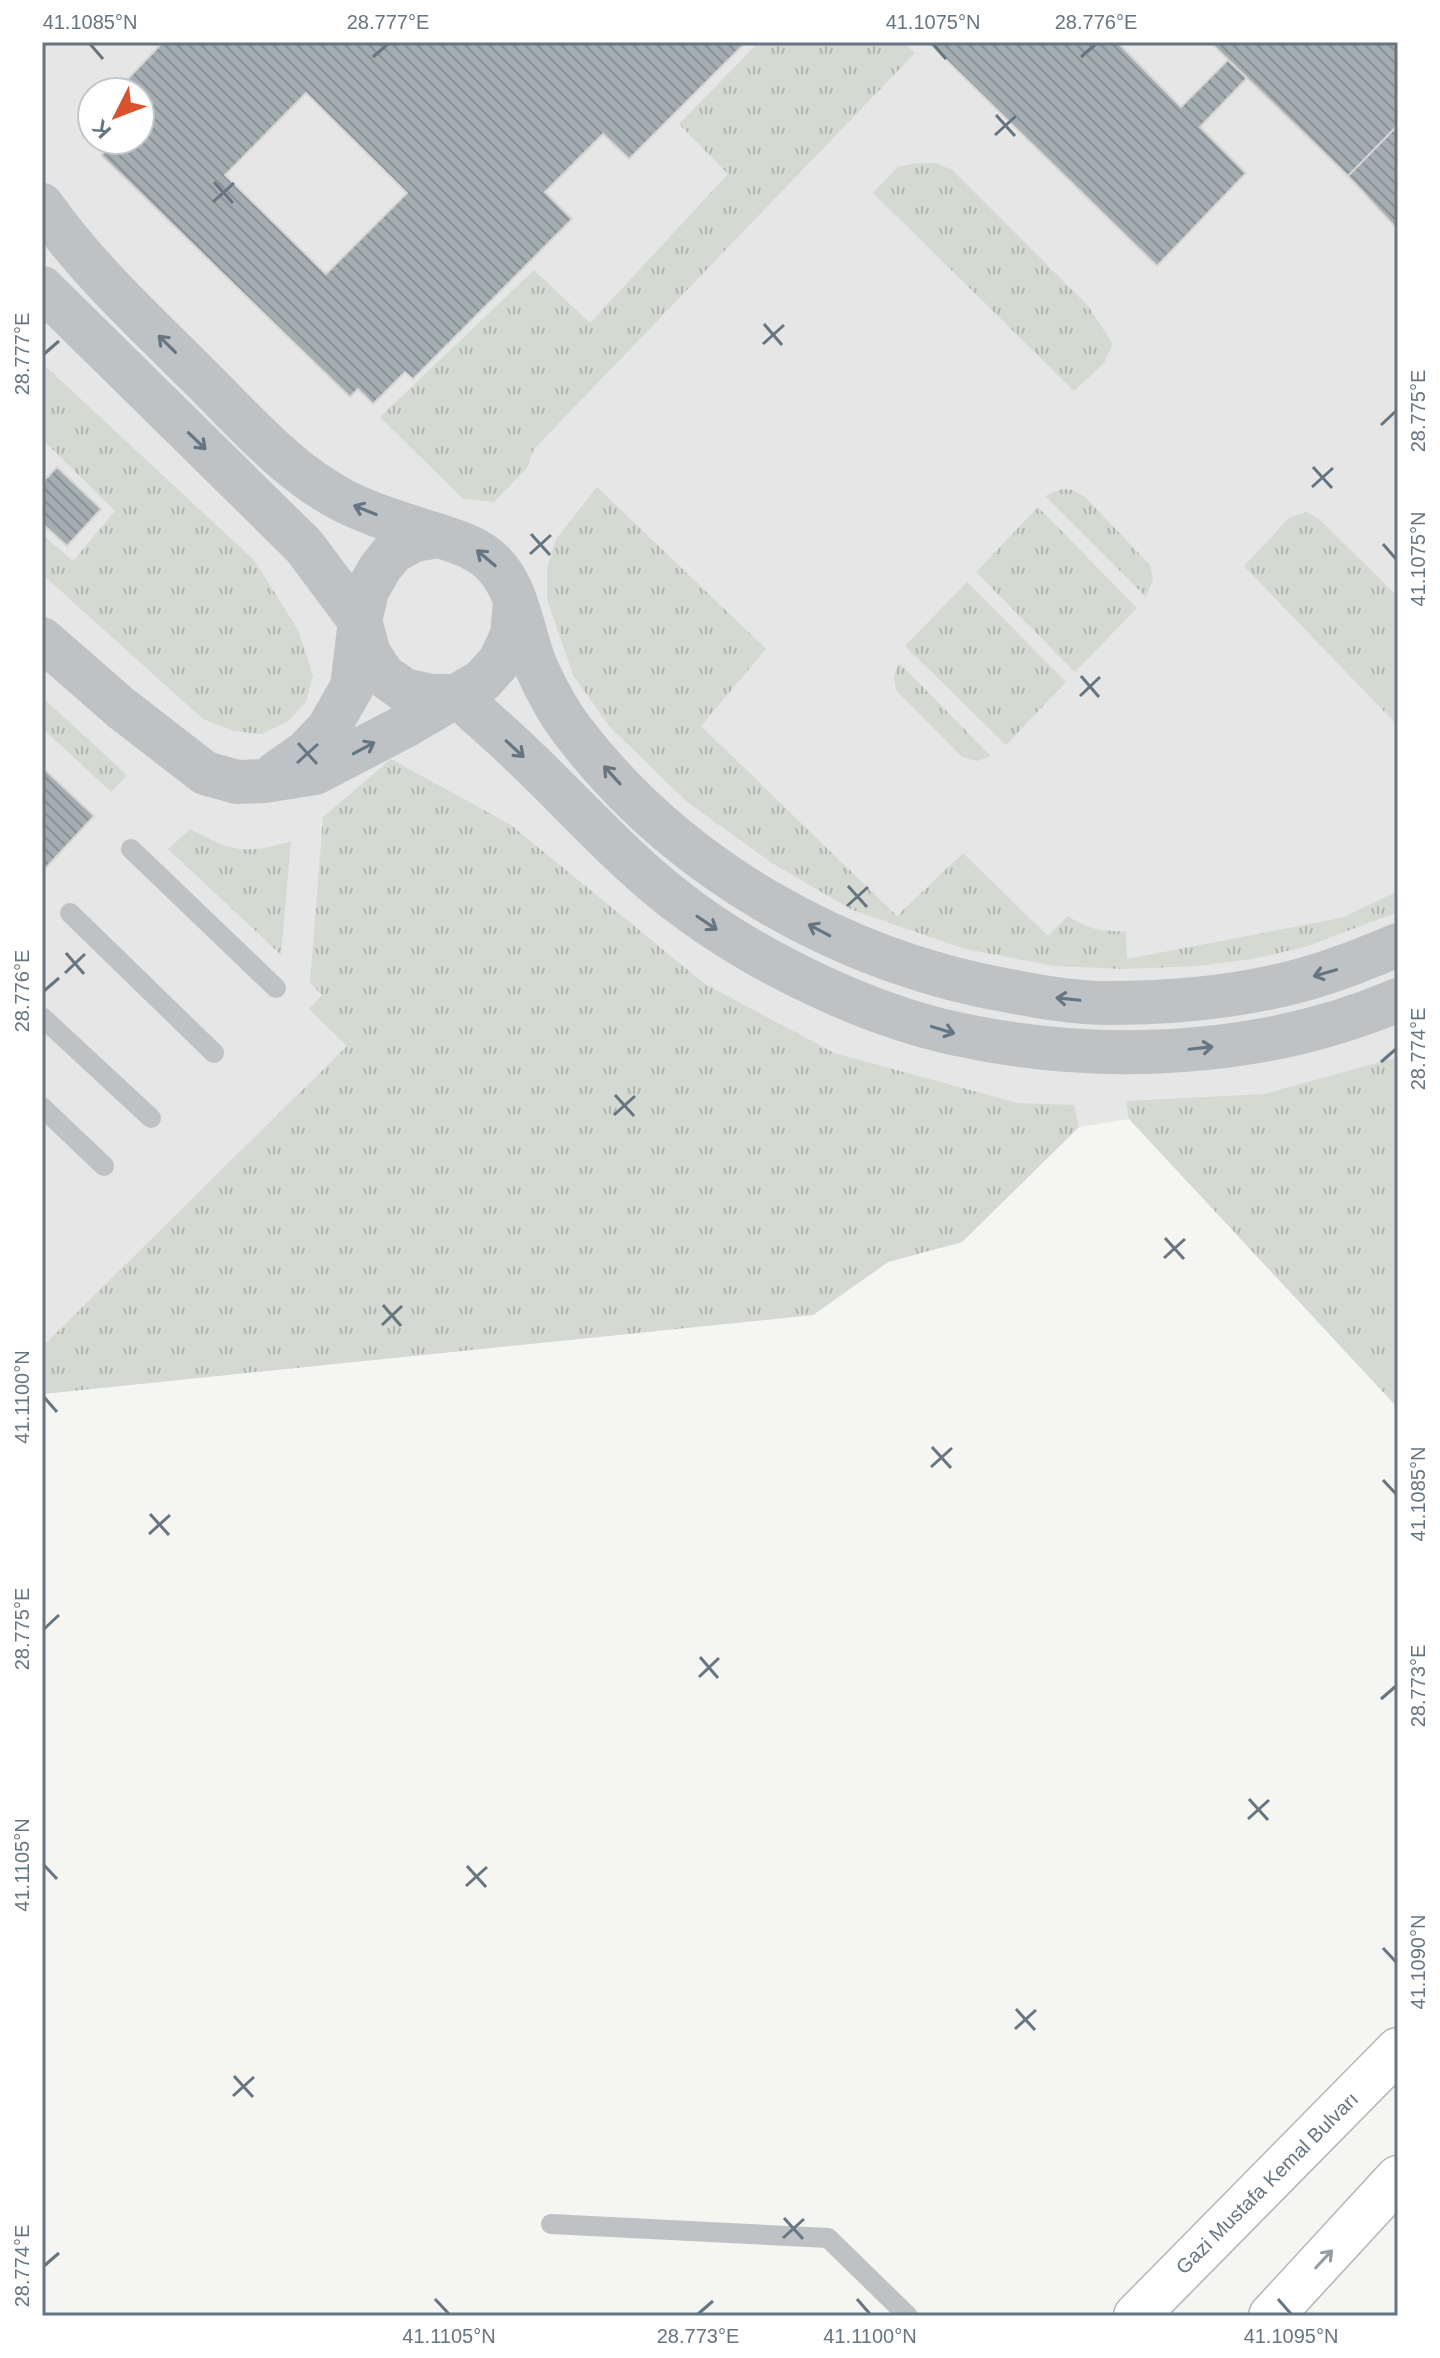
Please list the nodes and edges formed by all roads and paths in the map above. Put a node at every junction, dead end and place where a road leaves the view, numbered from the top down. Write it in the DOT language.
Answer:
graph roads {
  1 [pos="42,205"];
  2 [pos="42,288"];
  3 [pos="439,536"];
  4 [pos="515,601"];
  5 [pos="360,621"];
  6 [pos="42,639"];
  7 [pos="458,696"];
  8 [pos="264,781"];
  9 [pos="131,849"];
  10 [pos="70,913"];
  11 [pos="1398,945"];
  12 [pos="276,988"];
  13 [pos="1398,1000"];
  14 [pos="42,1017"];
  15 [pos="214,1053"];
  16 [pos="42,1107"];
  17 [pos="151,1118"];
  18 [pos="104,1166"];
  19 [pos="1398,2050"];
  20 [pos="1398,2178"];
  21 [pos="551,2224"];
  22 [pos="908,2316"];
  23 [pos="1136,2316"];
  24 [pos="1271,2316"];
  3 -- 1 [label="street, one-way"];
  2 -- 5 [label="street, one-way"];
  4 -- 3 [label="street, one-way"];
  3 -- 5 [label="street"];
  4 -- 7 [label="street"];
  11 -- 4 [label="street, one-way"];
  5 -- 7 [label="street"];
  5 -- 8 [label="street"];
  6 -- 8 [label="street"];
  8 -- 7 [label="street, one-way"];
  7 -- 13 [label="street, one-way"];
  9 -- 12 [label="lane"];
  10 -- 15 [label="lane"];
  14 -- 17 [label="lane"];
  16 -- 18 [label="lane"];
  19 -- 23 [label="highway, Gazi Mustafa Kemal Bulvarı"];
  24 -- 20 [label="highway, one-way"];
  21 -- 22 [label="lane"];
}
